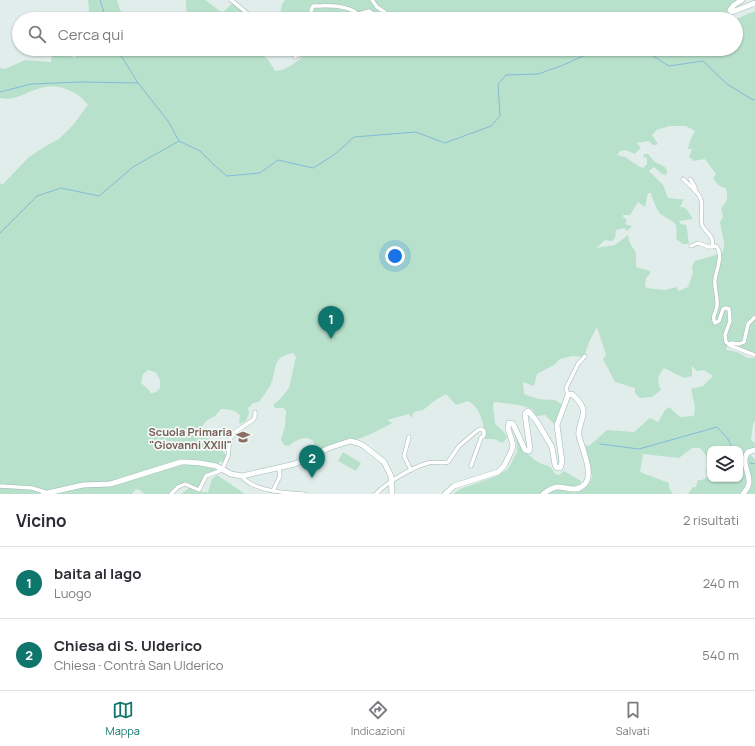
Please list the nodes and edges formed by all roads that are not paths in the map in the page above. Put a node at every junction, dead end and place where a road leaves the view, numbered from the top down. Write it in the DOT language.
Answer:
graph roads {
  1 [pos="231,0"];
  2 [pos="372,0"];
  3 [pos="742,0"];
  4 [pos="755,3"];
  5 [pos="246,12"];
  6 [pos="312,12"];
  7 [pos="356,12"];
  8 [pos="384,12"];
  9 [pos="690,178"];
  10 [pos="683,179"];
  11 [pos="695,190"];
  12 [pos="691,246"];
  13 [pos="712,247"];
  14 [pos="755,317"];
  15 [pos="729,345"];
  16 [pos="755,355"];
  17 [pos="585,361"];
  18 [pos="568,395"];
  19 [pos="255,412"];
  20 [pos="409,437"];
  21 [pos="755,450"];
  22 [pos="471,466"];
  23 [pos="278,468"];
  24 [pos="222,470"];
  25 [pos="411,470"];
  26 [pos="242,476"];
  27 [pos="392,480"];
  28 [pos="0,486"];
  29 [pos="273,491"];
  30 [pos="45,494"];
  31 [pos="171,494"];
  32 [pos="304,494"];
  33 [pos="376,494"];
  34 [pos="392,494"];
  35 [pos="445,494"];
  36 [pos="543,494"];
  37 [pos="743,494"];
  1 -- 5 [label="street"];
  2 -- 8 [label="street"];
  3 -- 4 [label="street"];
  6 -- 7 [label="street"];
  9 -- 11 [label="street"];
  10 -- 11 [label="street"];
  11 -- 13 [label="street"];
  12 -- 13 [label="street"];
  13 -- 15 [label="street"];
  14 -- 15 [label="street"];
  15 -- 16 [label="street"];
  17 -- 18 [label="street"];
  18 -- 35 [label="street"];
  18 -- 36 [label="street"];
  19 -- 24 [label="street"];
  20 -- 25 [label="street"];
  21 -- 37 [label="street"];
  22 -- 25 [label="street"];
  23 -- 26 [label="street"];
  23 -- 27 [label="street"];
  23 -- 29 [label="street"];
  24 -- 26 [label="street"];
  24 -- 30 [label="street"];
  24 -- 31 [label="street"];
  25 -- 27 [label="street"];
  26 -- 29 [label="street"];
  27 -- 33 [label="street"];
  27 -- 34 [label="street"];
  28 -- 30 [label="street"];
  29 -- 32 [label="street"];
}
